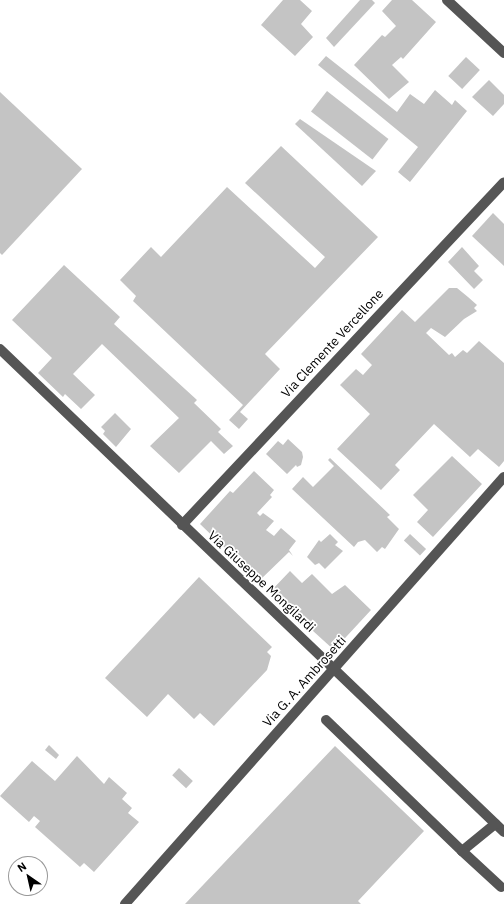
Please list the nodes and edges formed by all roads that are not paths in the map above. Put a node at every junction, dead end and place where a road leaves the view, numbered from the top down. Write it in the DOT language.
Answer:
graph roads {
  1 [pos="447,0"];
  2 [pos="504,53"];
  3 [pos="504,182"];
  4 [pos="0,350"];
  5 [pos="504,477"];
  6 [pos="182,525"];
  7 [pos="334,669"];
  8 [pos="326,720"];
  9 [pos="495,824"];
  10 [pos="504,832"];
  11 [pos="462,851"];
  12 [pos="501,888"];
  13 [pos="124,904"];
  1 -- 2 [label="street"];
  3 -- 6 [label="street, Via Clemente Vercellone"];
  4 -- 6 [label="street, Via Giuseppe Mongilardi"];
  5 -- 7 [label="street, Via G. A. Ambrosetti"];
  6 -- 7 [label="street, Via Giuseppe Mongilardi"];
  7 -- 9 [label="street, Via Giuseppe Mongilardi"];
  7 -- 13 [label="street, Via G. A. Ambrosetti"];
  8 -- 11 [label="street"];
  9 -- 10 [label="street, Via Giuseppe Mongilardi"];
  9 -- 11 [label="street"];
  11 -- 12 [label="street"];
}
